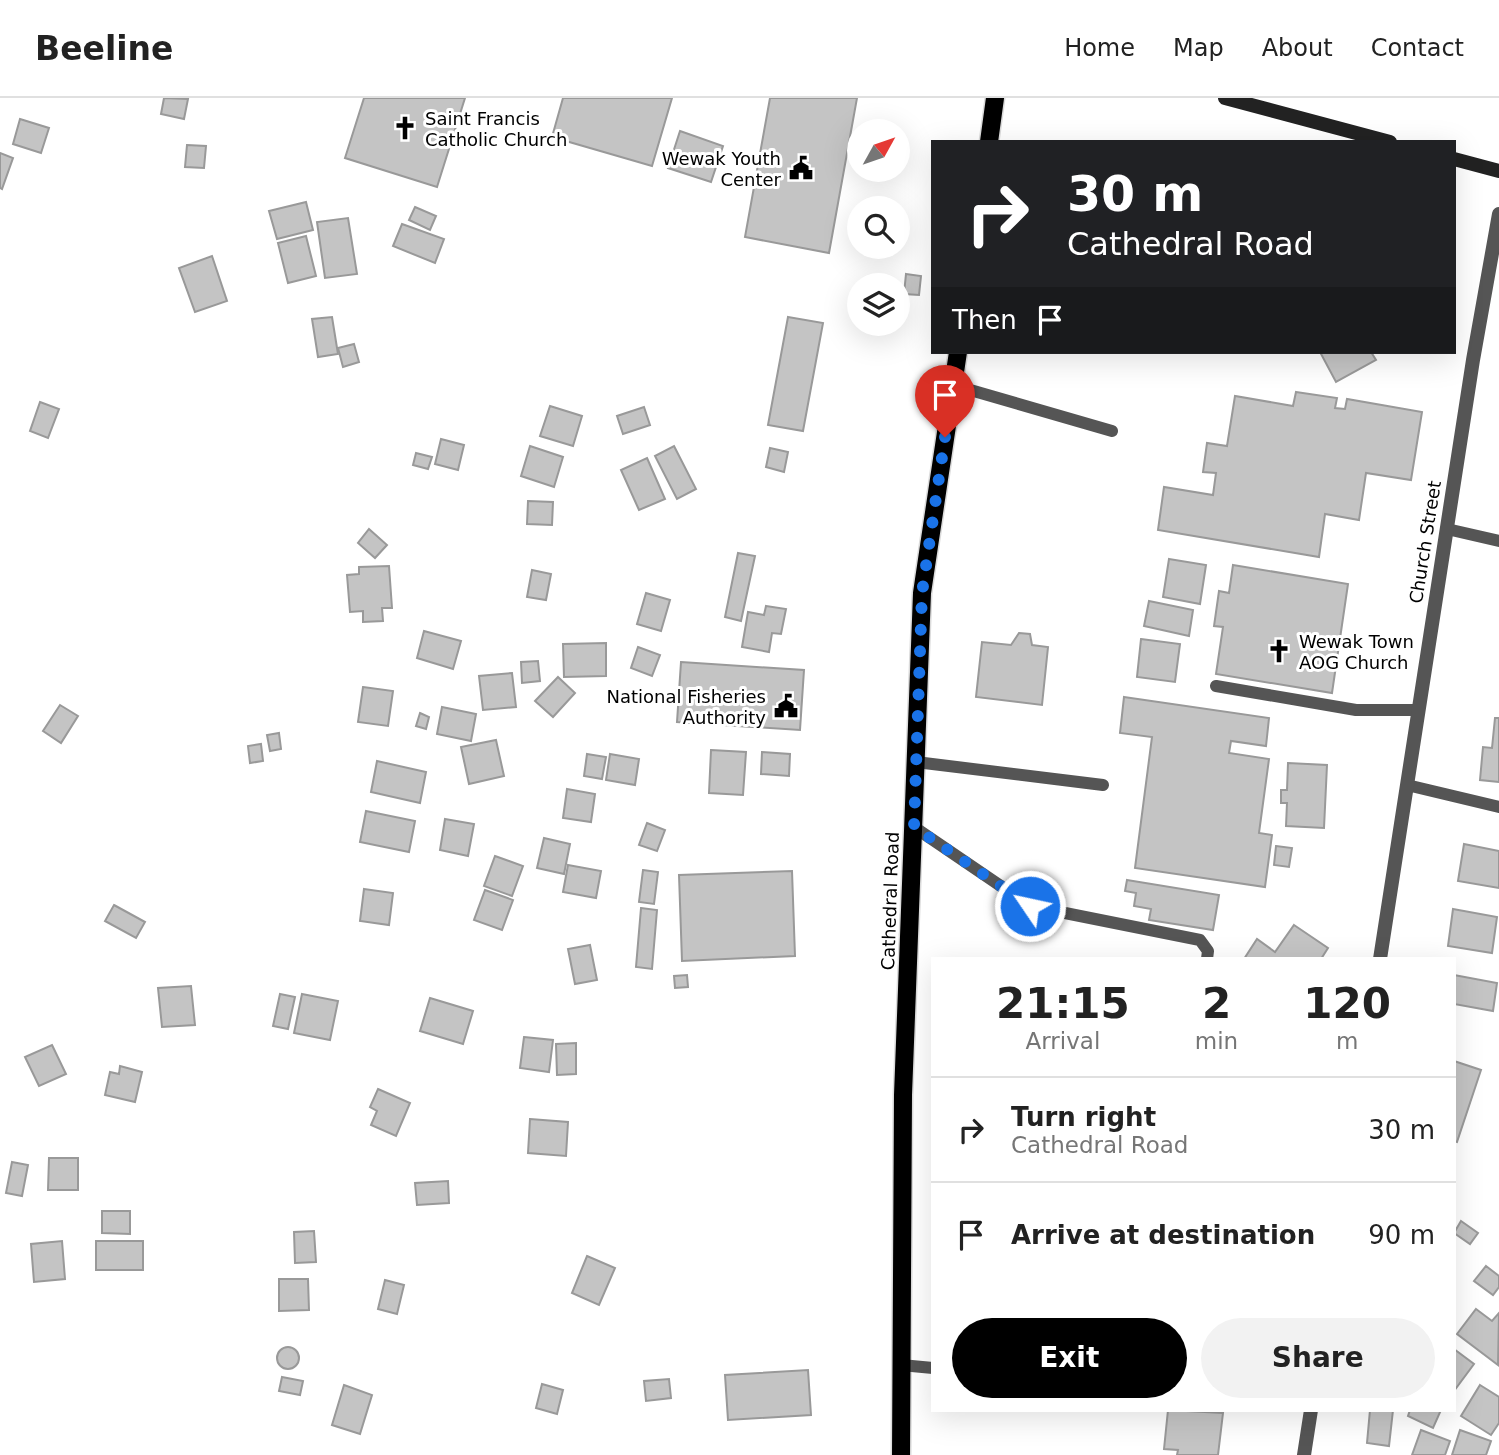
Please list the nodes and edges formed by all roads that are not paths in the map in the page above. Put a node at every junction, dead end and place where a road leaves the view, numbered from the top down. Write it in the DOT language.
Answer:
graph roads {
  1 [pos="995,98"];
  2 [pos="1225,98"];
  3 [pos="989,140"];
  4 [pos="1383,140"];
  5 [pos="1456,159"];
  6 [pos="1499,170"];
  7 [pos="1499,214"];
  8 [pos="958,354"];
  9 [pos="953,385"];
  10 [pos="1112,431"];
  11 [pos="1447,529"];
  12 [pos="1499,541"];
  13 [pos="1216,686"];
  14 [pos="1418,710"];
  15 [pos="916,762"];
  16 [pos="1103,785"];
  17 [pos="1407,785"];
  18 [pos="1499,807"];
  19 [pos="914,827"];
  20 [pos="1207,957"];
  21 [pos="1380,957"];
  22 [pos="901,1365"];
  23 [pos="931,1367"];
  24 [pos="1311,1412"];
  25 [pos="901,1455"];
  26 [pos="1304,1455"];
  1 -- 3 [label="main road"];
  2 -- 4 [label="street"];
  5 -- 6 [label="street"];
  7 -- 11 [label="street, Church Street"];
  8 -- 9 [label="main road, Cathedral Road"];
  9 -- 10 [label="lane"];
  9 -- 15 [label="main road, Cathedral Road"];
  11 -- 12 [label="lane"];
  11 -- 14 [label="street, Church Street"];
  13 -- 14 [label="lane"];
  14 -- 17 [label="street, Church Street"];
  15 -- 16 [label="lane"];
  15 -- 19 [label="main road, Cathedral Road"];
  17 -- 18 [label="lane"];
  17 -- 21 [label="street, Church Street"];
  19 -- 20 [label="lane"];
  19 -- 22 [label="main road, Cathedral Road"];
  22 -- 23 [label="lane"];
  22 -- 25 [label="main road, Cathedral Road"];
  24 -- 26 [label="street"];
}
